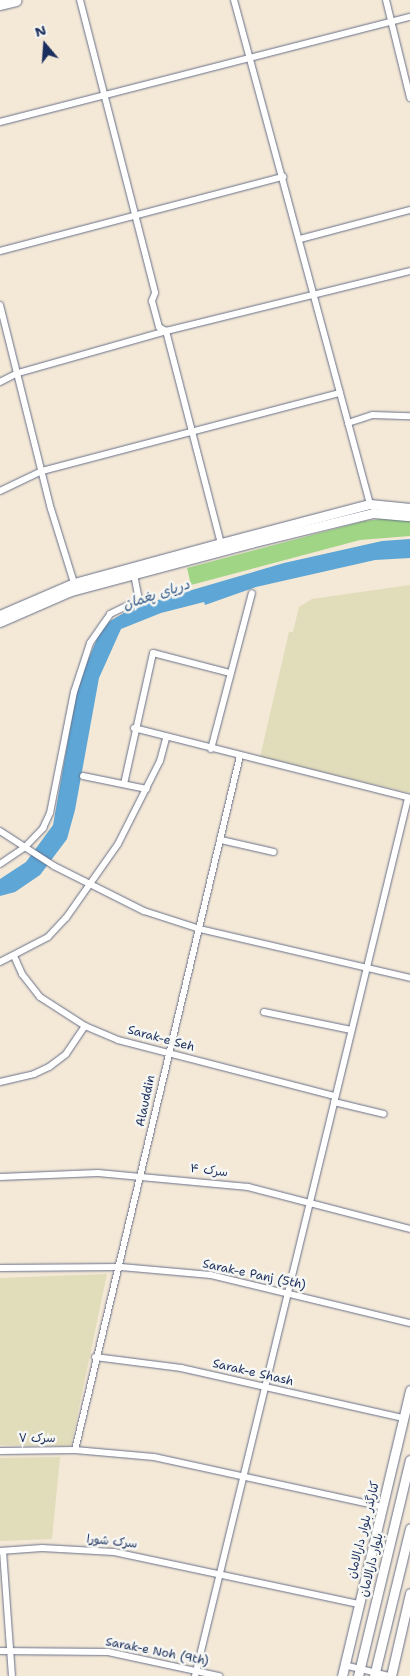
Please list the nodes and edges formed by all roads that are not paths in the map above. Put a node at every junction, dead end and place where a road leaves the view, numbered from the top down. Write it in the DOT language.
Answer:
graph roads {
  1 [pos="16,0"];
  2 [pos="80,0"];
  3 [pos="234,0"];
  4 [pos="386,0"];
  5 [pos="0,4"];
  6 [pos="410,17"];
  7 [pos="391,22"];
  8 [pos="249,60"];
  9 [pos="105,95"];
  10 [pos="410,98"];
  11 [pos="0,122"];
  12 [pos="283,177"];
  13 [pos="410,210"];
  14 [pos="135,216"];
  15 [pos="300,239"];
  16 [pos="0,251"];
  17 [pos="410,271"];
  18 [pos="313,293"];
  19 [pos="0,305"];
  20 [pos="166,331"];
  21 [pos="18,373"];
  22 [pos="0,382"];
  23 [pos="340,393"];
  24 [pos="410,416"];
  25 [pos="348,423"];
  26 [pos="191,433"];
  27 [pos="42,471"];
  28 [pos="0,491"];
  29 [pos="370,504"];
  30 [pos="410,508"];
  31 [pos="410,516"];
  32 [pos="221,542"];
  33 [pos="186,556"];
  34 [pos="134,575"];
  35 [pos="74,583"];
  36 [pos="252,593"];
  37 [pos="0,615"];
  38 [pos="0,622"];
  39 [pos="230,673"];
  40 [pos="134,728"];
  41 [pos="166,739"];
  42 [pos="211,749"];
  43 [pos="240,756"];
  44 [pos="83,776"];
  45 [pos="124,784"];
  46 [pos="147,789"];
  47 [pos="409,798"];
  48 [pos="0,831"];
  49 [pos="221,840"];
  50 [pos="26,848"];
  51 [pos="274,852"];
  52 [pos="0,864"];
  53 [pos="92,882"];
  54 [pos="200,929"];
  55 [pos="14,956"];
  56 [pos="0,962"];
  57 [pos="365,967"];
  58 [pos="410,978"];
  59 [pos="264,1012"];
  60 [pos="85,1026"];
  61 [pos="351,1030"];
  62 [pos="168,1053"];
  63 [pos="0,1082"];
  64 [pos="335,1099"];
  65 [pos="384,1114"];
  66 [pos="0,1176"];
  67 [pos="141,1176"];
  68 [pos="310,1203"];
  69 [pos="410,1229"];
  70 [pos="121,1267"];
  71 [pos="0,1268"];
  72 [pos="288,1294"];
  73 [pos="410,1323"];
  74 [pos="95,1357"];
  75 [pos="266,1388"];
  76 [pos="410,1390"];
  77 [pos="403,1418"];
  78 [pos="75,1450"];
  79 [pos="0,1451"];
  80 [pos="410,1460"];
  81 [pos="244,1474"];
  82 [pos="384,1507"];
  83 [pos="410,1528"];
  84 [pos="2,1551"];
  85 [pos="219,1574"];
  86 [pos="410,1593"];
  87 [pos="358,1604"];
  88 [pos="10,1650"];
  89 [pos="0,1651"];
  90 [pos="344,1665"];
  91 [pos="358,1672"];
  92 [pos="196,1673"];
  93 [pos="374,1674"];
  94 [pos="12,1676"];
  95 [pos="219,1676"];
  96 [pos="342,1676"];
  97 [pos="390,1676"];
  1 -- 5 [label="highway"];
  2 -- 9 [label="street"];
  3 -- 8 [label="street"];
  4 -- 7 [label="street"];
  6 -- 7 [label="street"];
  7 -- 8 [label="street"];
  7 -- 10 [label="street"];
  8 -- 9 [label="street"];
  8 -- 12 [label="street"];
  9 -- 11 [label="street"];
  9 -- 14 [label="street"];
  12 -- 14 [label="street"];
  12 -- 15 [label="street"];
  13 -- 15 [label="street"];
  14 -- 16 [label="street"];
  14 -- 20 [label="street"];
  15 -- 18 [label="street"];
  17 -- 18 [label="street"];
  18 -- 20 [label="street"];
  18 -- 23 [label="street"];
  19 -- 21 [label="street"];
  20 -- 21 [label="street"];
  20 -- 26 [label="street"];
  21 -- 22 [label="street"];
  21 -- 27 [label="street"];
  23 -- 25 [label="street"];
  23 -- 26 [label="street"];
  24 -- 25 [label="street"];
  25 -- 29 [label="street"];
  26 -- 27 [label="street"];
  26 -- 32 [label="street"];
  27 -- 28 [label="street"];
  27 -- 35 [label="street"];
  29 -- 30 [label="main road"];
  29 -- 32 [label="main road"];
  31 -- 33 [label="main road"];
  32 -- 33 [label="main road"];
  33 -- 34 [label="main road"];
  33 -- 35 [label="main road"];
  34 -- 38 [label="main road"];
  34 -- 50 [label="street"];
  35 -- 37 [label="main road"];
  36 -- 39 [label="street"];
  39 -- 40 [label="street"];
  39 -- 42 [label="street"];
  40 -- 41 [label="street"];
  40 -- 45 [label="street"];
  41 -- 42 [label="street"];
  41 -- 46 [label="street"];
  42 -- 43 [label="street"];
  43 -- 47 [label="street"];
  43 -- 49 [label="street, Alauddin"];
  44 -- 45 [label="street"];
  45 -- 46 [label="street"];
  46 -- 53 [label="street"];
  47 -- 57 [label="street"];
  48 -- 50 [label="street"];
  49 -- 51 [label="street"];
  49 -- 54 [label="street, Alauddin"];
  50 -- 52 [label="street"];
  50 -- 53 [label="street"];
  53 -- 54 [label="street"];
  53 -- 55 [label="street"];
  54 -- 57 [label="street"];
  54 -- 62 [label="street, Alauddin"];
  55 -- 56 [label="street"];
  55 -- 60 [label="street, Sarak-e Seh"];
  57 -- 58 [label="street"];
  57 -- 61 [label="street"];
  59 -- 61 [label="street"];
  60 -- 62 [label="street, Sarak-e Seh"];
  60 -- 63 [label="street"];
  61 -- 64 [label="street"];
  62 -- 64 [label="street, Sarak-e Seh"];
  62 -- 67 [label="street, Alauddin"];
  64 -- 65 [label="street, Sarak-e Seh"];
  64 -- 68 [label="street"];
  66 -- 67 [label="street, سرک ۴"];
  67 -- 68 [label="street, سرک ۴"];
  67 -- 70 [label="street, Alauddin"];
  68 -- 69 [label="street, سرک ۴"];
  68 -- 72 [label="street"];
  70 -- 71 [label="street, Sarak-e Panj (5th)"];
  70 -- 72 [label="street, Sarak-e Panj (5th)"];
  70 -- 74 [label="street, Alauddin"];
  72 -- 73 [label="street, Sarak-e Panj (5th)"];
  72 -- 75 [label="street"];
  74 -- 75 [label="street, Sarak-e Shash"];
  74 -- 78 [label="street, Alauddin"];
  75 -- 77 [label="street, Sarak-e Shash"];
  75 -- 81 [label="street"];
  76 -- 77 [label="main road, کنارگذر بلوار دارالامان"];
  77 -- 82 [label="main road, کنارگذر بلوار دارالامان"];
  78 -- 79 [label="street, سرک ۷"];
  78 -- 81 [label="street, سرک ۷"];
  80 -- 91 [label="main road, بلوار دارالامان"];
  81 -- 82 [label="street, سرک ۷"];
  81 -- 85 [label="street"];
  82 -- 87 [label="main road, کنارگذر بلوار دارالامان"];
  83 -- 93 [label="main road"];
  84 -- 85 [label="street, سرک شورا"];
  84 -- 88 [label="street"];
  85 -- 87 [label="street, سرک شورا"];
  85 -- 92 [label="street"];
  86 -- 97 [label="main road"];
  87 -- 90 [label="main road, کنارگذر بلوار دارالامان"];
  88 -- 89 [label="street, Sarak-e Noh (9th)"];
  88 -- 92 [label="street, Sarak-e Noh (9th)"];
  88 -- 94 [label="street"];
  90 -- 91 [label="street"];
  90 -- 96 [label="main road, کنارگذر بلوار دارالامان"];
  91 -- 93 [label="street"];
  92 -- 95 [label="street, Sarak-e Noh (9th)"];
  93 -- 97 [label="street"];
}
